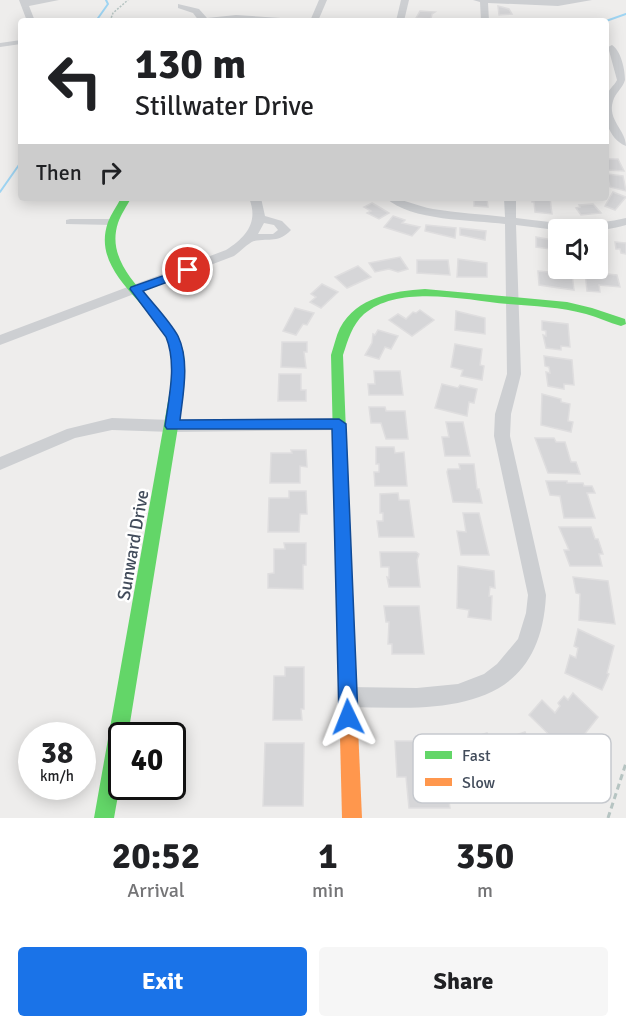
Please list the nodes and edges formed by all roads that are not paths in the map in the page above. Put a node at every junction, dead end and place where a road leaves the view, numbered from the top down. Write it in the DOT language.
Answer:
graph roads {
  1 [pos="55,0"];
  2 [pos="323,0"];
  3 [pos="405,0"];
  4 [pos="477,0"];
  5 [pos="484,0"];
  6 [pos="587,0"];
  7 [pos="24,2"];
  8 [pos="596,5"];
  9 [pos="181,6"];
  10 [pos="30,18"];
  11 [pos="202,18"];
  12 [pos="228,18"];
  13 [pos="251,18"];
  14 [pos="315,18"];
  15 [pos="401,18"];
  16 [pos="485,18"];
  17 [pos="18,42"];
  18 [pos="0,45"];
  19 [pos="609,47"];
  20 [pos="626,48"];
  21 [pos="609,100"];
  22 [pos="609,118"];
  23 [pos="626,143"];
  24 [pos="124,201"];
  25 [pos="256,201"];
  26 [pos="399,201"];
  27 [pos="510,201"];
  28 [pos="260,218"];
  29 [pos="511,221"];
  30 [pos="626,221"];
  31 [pos="70,222"];
  32 [pos="112,222"];
  33 [pos="251,238"];
  34 [pos="135,289"];
  35 [pos="512,300"];
  36 [pos="621,322"];
  37 [pos="0,340"];
  38 [pos="339,424"];
  39 [pos="172,426"];
  40 [pos="0,464"];
  41 [pos="348,697"];
  42 [pos="104,818"];
  43 [pos="352,818"];
  1 -- 7 [label="street"];
  2 -- 14 [label="street"];
  3 -- 15 [label="street"];
  4 -- 5 [label="street"];
  5 -- 6 [label="street"];
  5 -- 16 [label="street"];
  6 -- 8 [label="street"];
  7 -- 10 [label="street"];
  9 -- 11 [label="street"];
  12 -- 13 [label="street"];
  17 -- 18 [label="street"];
  19 -- 20 [label="street"];
  19 -- 21 [label="street"];
  22 -- 23 [label="street"];
  24 -- 32 [label="street"];
  25 -- 28 [label="street"];
  26 -- 29 [label="street"];
  27 -- 29 [label="street"];
  28 -- 33 [label="street"];
  28 -- 33 [label="street"];
  29 -- 30 [label="street"];
  29 -- 35 [label="street"];
  31 -- 32 [label="street"];
  32 -- 34 [label="street, Sunward Drive"];
  33 -- 34 [label="street"];
  34 -- 37 [label="street"];
  34 -- 39 [label="street, Sunward Drive"];
  35 -- 36 [label="street"];
  35 -- 38 [label="street"];
  35 -- 41 [label="street"];
  38 -- 39 [label="street"];
  38 -- 41 [label="street"];
  39 -- 40 [label="street"];
  39 -- 42 [label="street, Sunward Drive"];
  41 -- 43 [label="street"];
}
